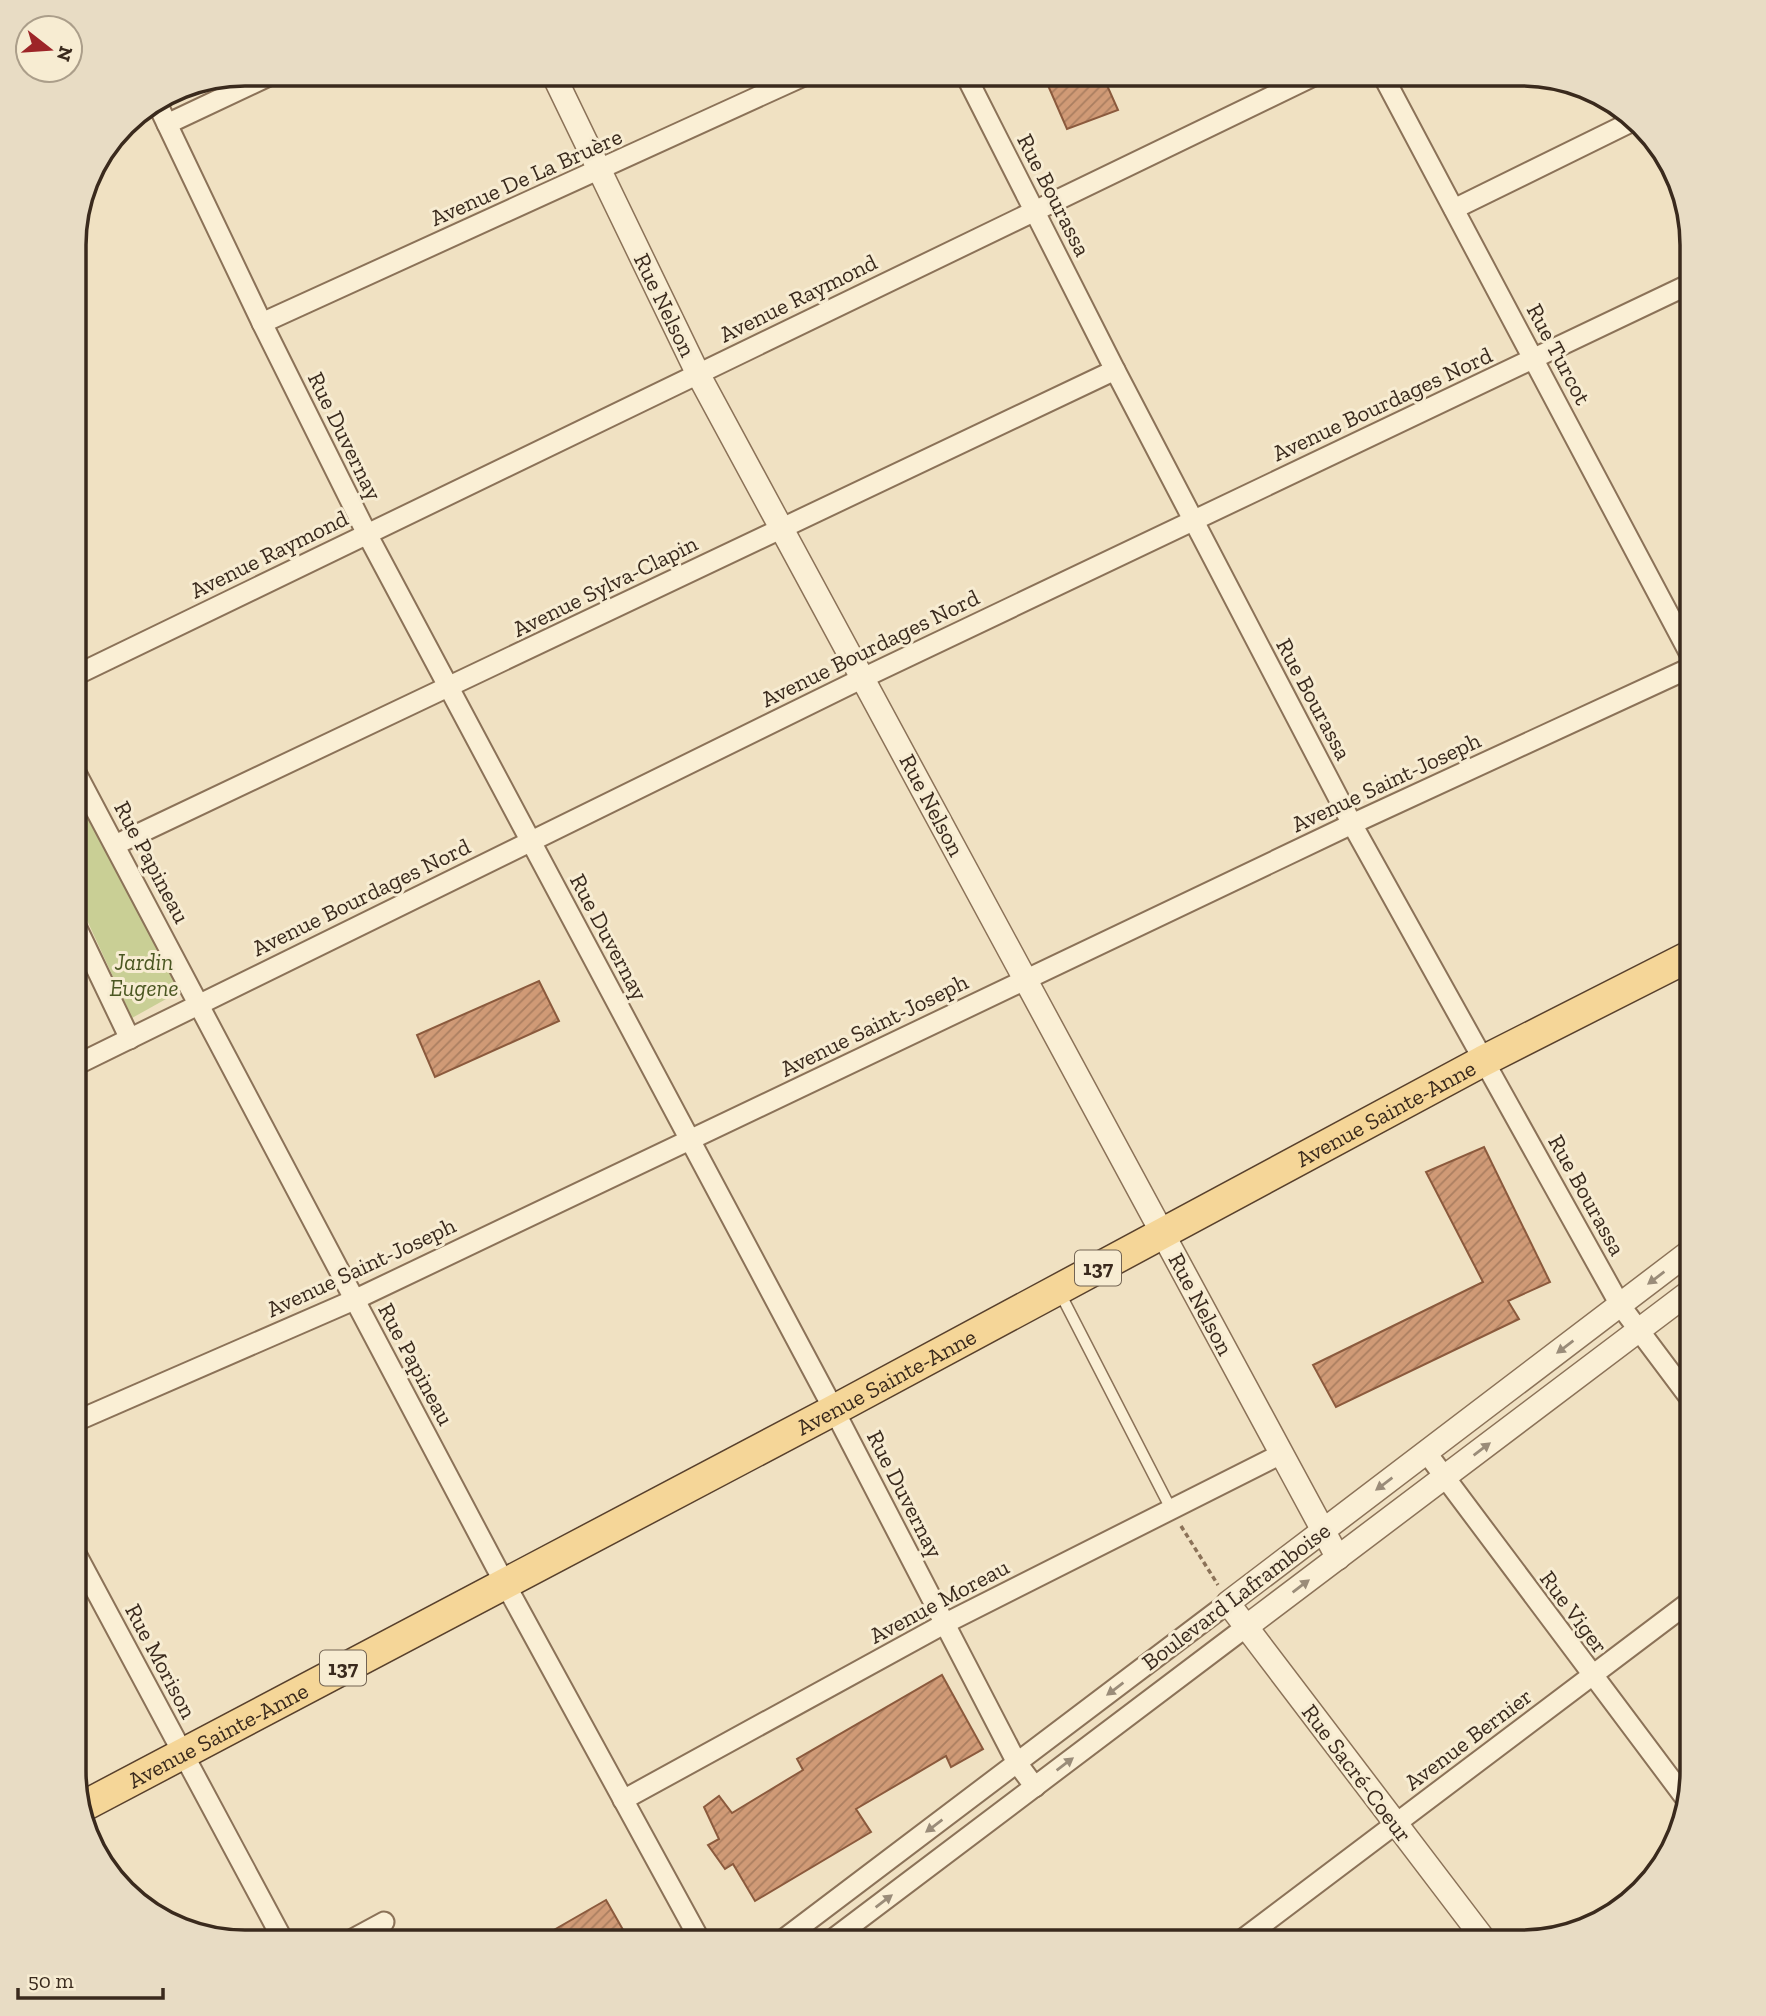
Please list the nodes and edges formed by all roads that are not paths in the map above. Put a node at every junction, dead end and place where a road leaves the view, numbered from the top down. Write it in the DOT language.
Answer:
graph roads {
  1 [pos="248,86"];
  2 [pos="559,86"];
  3 [pos="782,86"];
  4 [pos="971,86"];
  5 [pos="1293,86"];
  6 [pos="1388,86"];
  7 [pos="160,110"];
  8 [pos="167,124"];
  9 [pos="1626,125"];
  10 [pos="599,171"];
  11 [pos="1454,209"];
  12 [pos="1035,211"];
  13 [pos="1680,289"];
  14 [pos="262,323"];
  15 [pos="1534,359"];
  16 [pos="1115,370"];
  17 [pos="698,374"];
  18 [pos="1194,521"];
  19 [pos="782,528"];
  20 [pos="367,534"];
  21 [pos="1680,635"];
  22 [pos="86,670"];
  23 [pos="1680,673"];
  24 [pos="863,678"];
  25 [pos="448,688"];
  26 [pos="86,791"];
  27 [pos="1352,824"];
  28 [pos="530,842"];
  29 [pos="115,845"];
  30 [pos="86,947"];
  31 [pos="1680,961"];
  32 [pos="1026,979"];
  33 [pos="199,1004"];
  34 [pos="130,1039"];
  35 [pos="86,1060"];
  36 [pos="1483,1061"];
  37 [pos="690,1140"];
  38 [pos="1163,1233"];
  39 [pos="1680,1259"];
  40 [pos="1058,1289"];
  41 [pos="1680,1299"];
  42 [pos="354,1300"];
  43 [pos="1620,1305"];
  44 [pos="1639,1330"];
  45 [pos="1680,1385"];
  46 [pos="834,1410"];
  47 [pos="86,1417"];
  48 [pos="1426,1452"];
  49 [pos="1281,1454"];
  50 [pos="1443,1478"];
  51 [pos="1171,1509"];
  52 [pos="1324,1530"];
  53 [pos="1338,1558"];
  54 [pos="86,1572"];
  55 [pos="504,1583"];
  56 [pos="1224,1596"];
  57 [pos="1680,1609"];
  58 [pos="944,1624"];
  59 [pos="1246,1627"];
  60 [pos="1592,1676"];
  61 [pos="183,1754"];
  62 [pos="1017,1763"];
  63 [pos="1035,1787"];
  64 [pos="1679,1790"];
  65 [pos="623,1800"];
  66 [pos="89,1803"];
  67 [pos="1396,1824"];
  68 [pos="384,1923"];
  69 [pos="278,1930"];
  70 [pos="370,1930"];
  71 [pos="694,1930"];
  72 [pos="796,1930"];
  73 [pos="845,1930"];
  74 [pos="1255,1930"];
  75 [pos="1477,1930"];
  1 -- 8 [label="street"];
  2 -- 10 [label="street, Rue Nelson"];
  3 -- 10 [label="street, Avenue De La Bruère"];
  4 -- 12 [label="street, Rue Bourassa"];
  5 -- 12 [label="street, Avenue Raymond"];
  6 -- 11 [label="street, Rue Turcot"];
  7 -- 8 [label="street, Rue Duvernay"];
  8 -- 14 [label="street, Rue Duvernay"];
  9 -- 11 [label="street"];
  10 -- 14 [label="street, Avenue De La Bruère"];
  10 -- 17 [label="street, Rue Nelson"];
  11 -- 15 [label="street, Rue Turcot"];
  12 -- 16 [label="street, Rue Bourassa"];
  12 -- 17 [label="street, Avenue Raymond"];
  13 -- 15 [label="street, Avenue Bourdages Nord"];
  14 -- 20 [label="street, Rue Duvernay"];
  15 -- 18 [label="street, Avenue Bourdages Nord"];
  15 -- 21 [label="street, Rue Turcot"];
  16 -- 18 [label="street, Rue Bourassa"];
  16 -- 19 [label="street, Avenue Sylva-Clapin"];
  17 -- 19 [label="street, Rue Nelson"];
  17 -- 20 [label="street, Avenue Raymond"];
  18 -- 24 [label="street, Avenue Bourdages Nord"];
  18 -- 27 [label="street, Rue Bourassa"];
  19 -- 24 [label="street, Rue Nelson"];
  19 -- 25 [label="street, Avenue Sylva-Clapin"];
  20 -- 22 [label="street, Avenue Raymond"];
  20 -- 25 [label="street, Rue Duvernay"];
  23 -- 27 [label="street, Avenue Saint-Joseph"];
  24 -- 28 [label="street, Avenue Bourdages Nord"];
  24 -- 32 [label="street, Rue Nelson"];
  25 -- 28 [label="street, Rue Duvernay"];
  25 -- 29 [label="street, Avenue Sylva-Clapin"];
  26 -- 29 [label="street, Rue Papineau"];
  27 -- 32 [label="street, Avenue Saint-Joseph"];
  27 -- 36 [label="street, Rue Bourassa"];
  28 -- 33 [label="street, Avenue Bourdages Nord"];
  28 -- 37 [label="street, Rue Duvernay"];
  29 -- 33 [label="street, Rue Papineau"];
  30 -- 34 [label="street"];
  31 -- 36 [label="main road, Avenue Sainte-Anne / 137"];
  32 -- 37 [label="street, Avenue Saint-Joseph"];
  32 -- 38 [label="street, Rue Nelson"];
  33 -- 34 [label="street, Avenue Bourdages Nord"];
  33 -- 42 [label="street, Rue Papineau"];
  34 -- 35 [label="street, Avenue Bourdages Nord"];
  36 -- 38 [label="main road, Avenue Sainte-Anne / 137"];
  36 -- 43 [label="street, Rue Bourassa"];
  37 -- 42 [label="street, Avenue Saint-Joseph"];
  37 -- 46 [label="street, Rue Duvernay"];
  38 -- 40 [label="main road, Avenue Sainte-Anne / 137"];
  38 -- 49 [label="street, Rue Nelson"];
  39 -- 43 [label="street, Boulevard Laframboise, one-way"];
  40 -- 46 [label="main road, Avenue Sainte-Anne / 137"];
  40 -- 51 [label="lane"];
  41 -- 44 [label="street, Boulevard Laframboise"];
  42 -- 47 [label="street, Avenue Saint-Joseph"];
  42 -- 55 [label="street, Rue Papineau"];
  43 -- 44 [label="street, Rue Bourassa"];
  43 -- 48 [label="street, Boulevard Laframboise, one-way"];
  44 -- 45 [label="street, Rue Bourassa"];
  50 -- 44 [label="street, Boulevard Laframboise, one-way"];
  46 -- 55 [label="main road, Avenue Sainte-Anne / 137"];
  46 -- 58 [label="street, Rue Duvernay"];
  48 -- 50 [label="street, Rue Viger"];
  48 -- 52 [label="street, Boulevard Laframboise, one-way"];
  49 -- 51 [label="street, Avenue Moreau"];
  49 -- 52 [label="street, Rue Nelson"];
  50 -- 53 [label="street, Boulevard Laframboise"];
  50 -- 60 [label="street, Rue Viger"];
  51 -- 58 [label="street, Avenue Moreau"];
  52 -- 53 [label="street, Rue Nelson"];
  52 -- 56 [label="street, Boulevard Laframboise"];
  59 -- 53 [label="street, Boulevard Laframboise, one-way"];
  54 -- 61 [label="street, Rue Morison"];
  55 -- 61 [label="main road, Avenue Sainte-Anne / 137"];
  55 -- 65 [label="street, Rue Papineau"];
  56 -- 59 [label="street, Rue Sacré-Coeur"];
  56 -- 62 [label="street, Boulevard Laframboise, one-way"];
  57 -- 60 [label="street, Avenue Bernier"];
  58 -- 62 [label="street, Rue Duvernay"];
  58 -- 65 [label="street, Avenue Moreau"];
  63 -- 59 [label="street, Boulevard Laframboise, one-way"];
  59 -- 67 [label="street, Rue Sacré-Coeur"];
  60 -- 64 [label="street, Rue Viger"];
  60 -- 67 [label="street, Avenue Bernier"];
  61 -- 66 [label="main road, Avenue Sainte-Anne / 137"];
  61 -- 69 [label="street, Rue Morison"];
  62 -- 63 [label="street, Rue Duvernay"];
  62 -- 72 [label="street, Boulevard Laframboise, one-way"];
  73 -- 63 [label="street, Boulevard Laframboise, one-way"];
  65 -- 71 [label="street, Rue Papineau"];
  67 -- 74 [label="street, Avenue Bernier"];
  67 -- 75 [label="street, Rue Sacré-Coeur"];
  68 -- 70 [label="street"];
}
